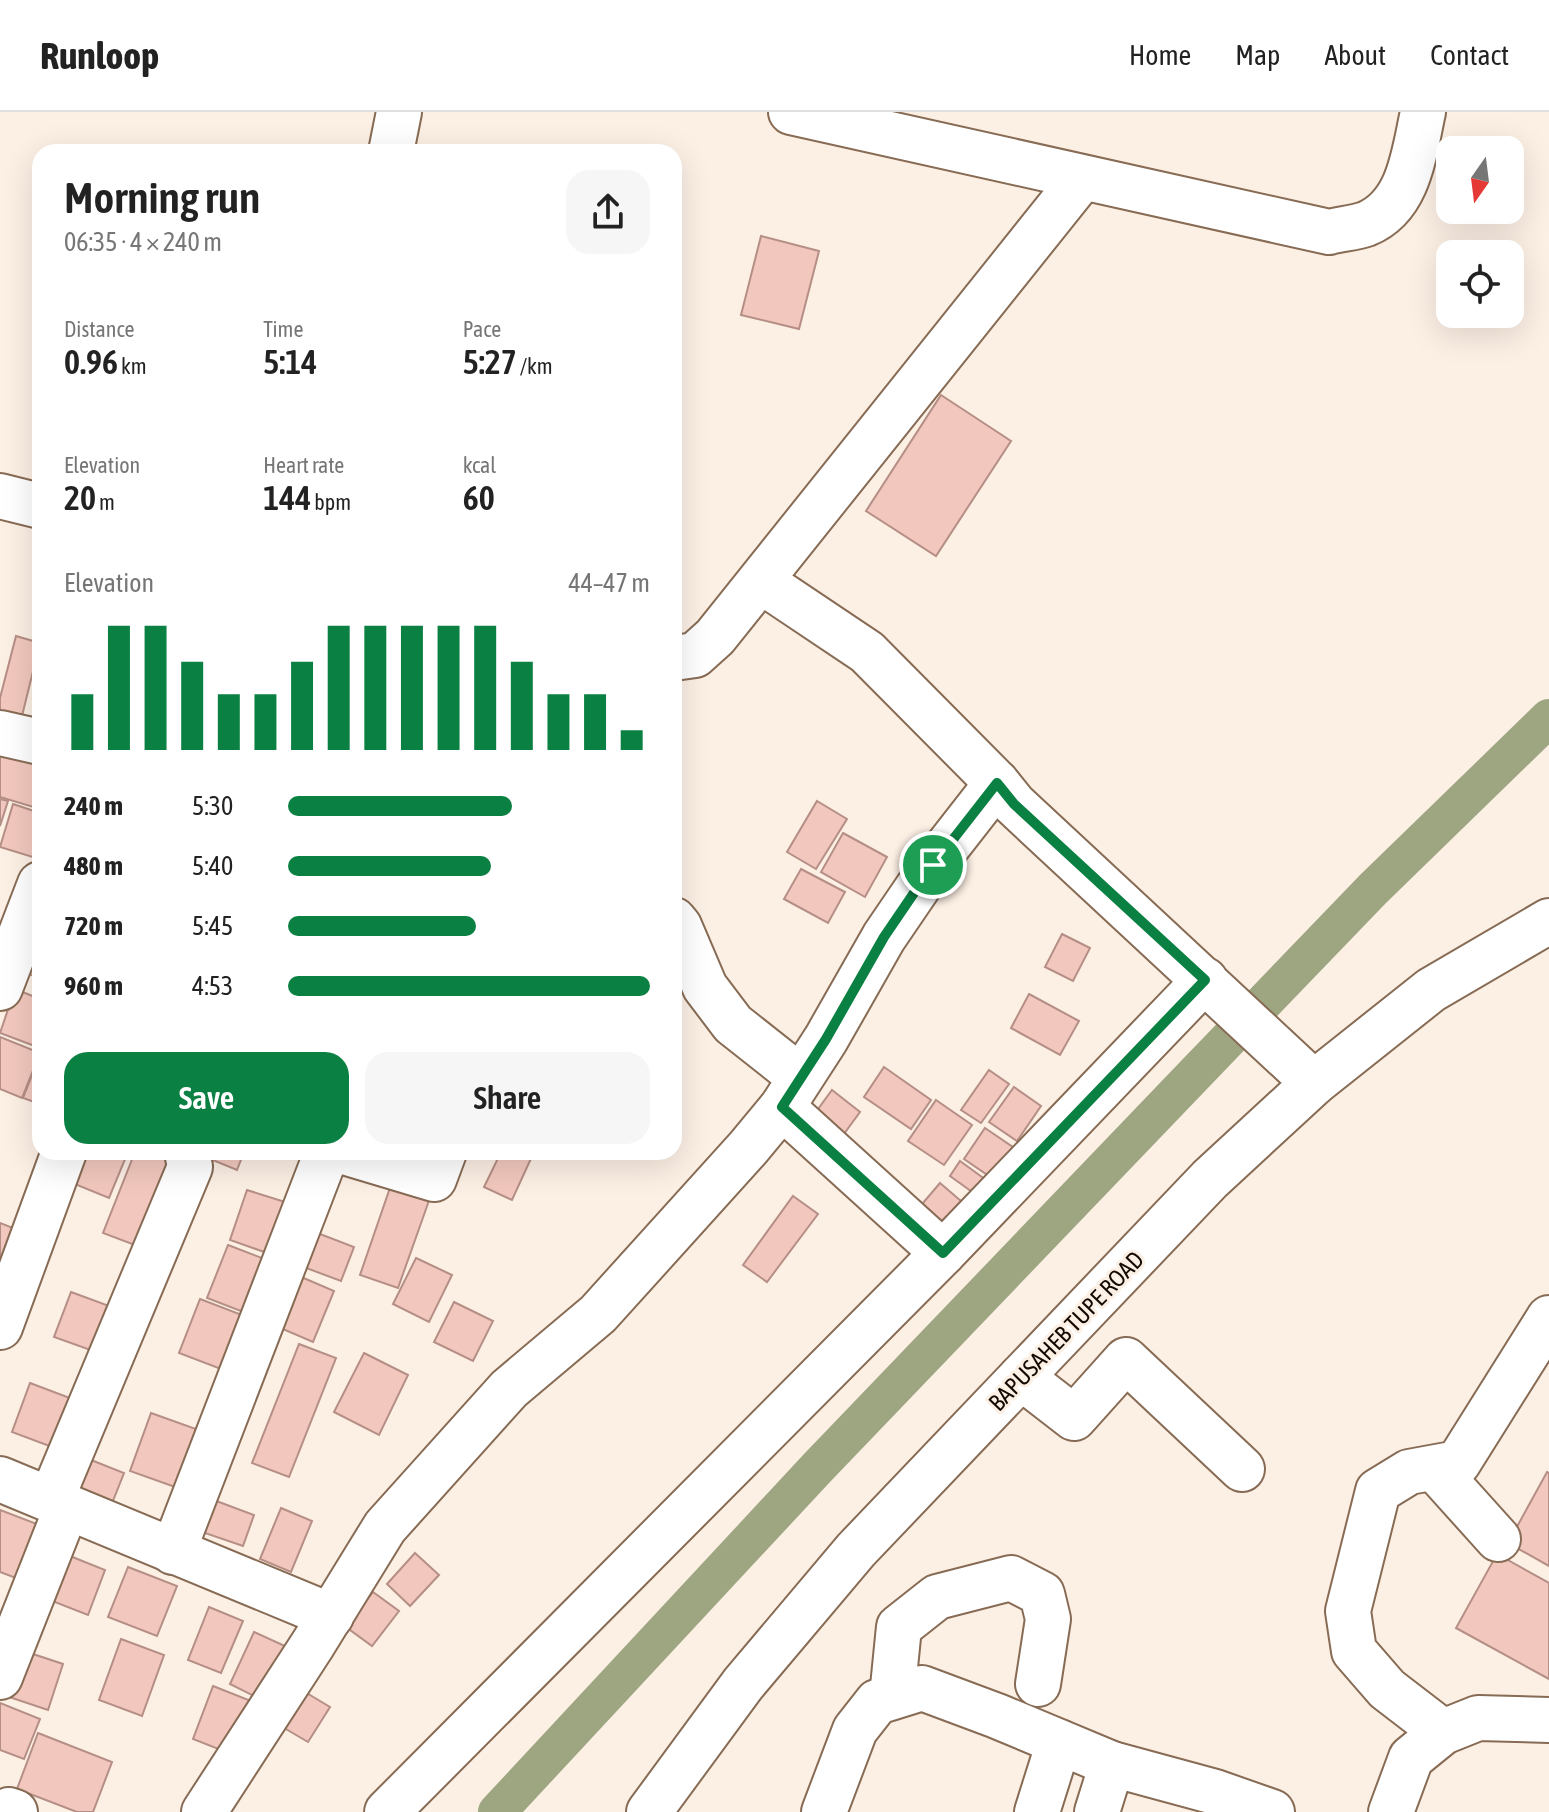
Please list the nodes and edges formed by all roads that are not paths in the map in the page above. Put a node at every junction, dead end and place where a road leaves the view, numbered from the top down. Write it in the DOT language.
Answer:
graph roads {
  1 [pos="399,112"];
  2 [pos="791,112"];
  3 [pos="1423,112"];
  4 [pos="393,144"];
  5 [pos="1082,178"];
  6 [pos="0,496"];
  7 [pos="32,504"];
  8 [pos="761,581"];
  9 [pos="682,657"];
  10 [pos="0,733"];
  11 [pos="32,740"];
  12 [pos="997,783"];
  13 [pos="32,905"];
  14 [pos="1549,921"];
  15 [pos="682,933"];
  16 [pos="0,988"];
  17 [pos="1215,990"];
  18 [pos="1307,1076"];
  19 [pos="791,1092"];
  20 [pos="61,1160"];
  21 [pos="189,1160"];
  22 [pos="324,1160"];
  23 [pos="371,1160"];
  24 [pos="441,1160"];
  25 [pos="943,1253"];
  26 [pos="1549,1318"];
  27 [pos="0,1327"];
  28 [pos="1021,1377"];
  29 [pos="1242,1469"];
  30 [pos="1435,1469"];
  31 [pos="0,1479"];
  32 [pos="59,1504"];
  33 [pos="1498,1539"];
  34 [pos="173,1552"];
  35 [pos="331,1616"];
  36 [pos="0,1677"];
  37 [pos="1038,1684"];
  38 [pos="892,1697"];
  39 [pos="1549,1720"];
  40 [pos="1443,1732"];
  41 [pos="1059,1742"];
  42 [pos="1112,1764"];
  43 [pos="204,1812"];
  44 [pos="387,1812"];
  45 [pos="649,1812"];
  46 [pos="824,1812"];
  47 [pos="1037,1812"];
  48 [pos="1097,1812"];
  49 [pos="1272,1812"];
  50 [pos="1391,1812"];
  1 -- 4 [label="street"];
  2 -- 5 [label="street"];
  3 -- 5 [label="street"];
  5 -- 8 [label="street"];
  6 -- 7 [label="street"];
  8 -- 9 [label="street"];
  8 -- 12 [label="street"];
  10 -- 11 [label="street"];
  12 -- 17 [label="street"];
  12 -- 19 [label="street"];
  13 -- 16 [label="street"];
  14 -- 18 [label="street, BAPUSAHEB TUPE ROAD"];
  15 -- 19 [label="street"];
  17 -- 18 [label="street"];
  17 -- 25 [label="street"];
  18 -- 28 [label="street, BAPUSAHEB TUPE ROAD"];
  19 -- 25 [label="street"];
  19 -- 35 [label="street"];
  20 -- 27 [label="street"];
  21 -- 32 [label="street"];
  22 -- 34 [label="street"];
  23 -- 24 [label="street"];
  25 -- 44 [label="street"];
  26 -- 30 [label="street"];
  28 -- 29 [label="street"];
  28 -- 45 [label="street, BAPUSAHEB TUPE ROAD"];
  30 -- 33 [label="street"];
  30 -- 40 [label="street"];
  31 -- 32 [label="street"];
  32 -- 34 [label="street"];
  32 -- 36 [label="street"];
  34 -- 35 [label="street"];
  35 -- 43 [label="street"];
  37 -- 38 [label="street"];
  38 -- 41 [label="street"];
  38 -- 46 [label="street"];
  39 -- 40 [label="street"];
  40 -- 50 [label="street"];
  41 -- 42 [label="street"];
  41 -- 47 [label="street"];
  42 -- 48 [label="street"];
  42 -- 49 [label="street"];
}
